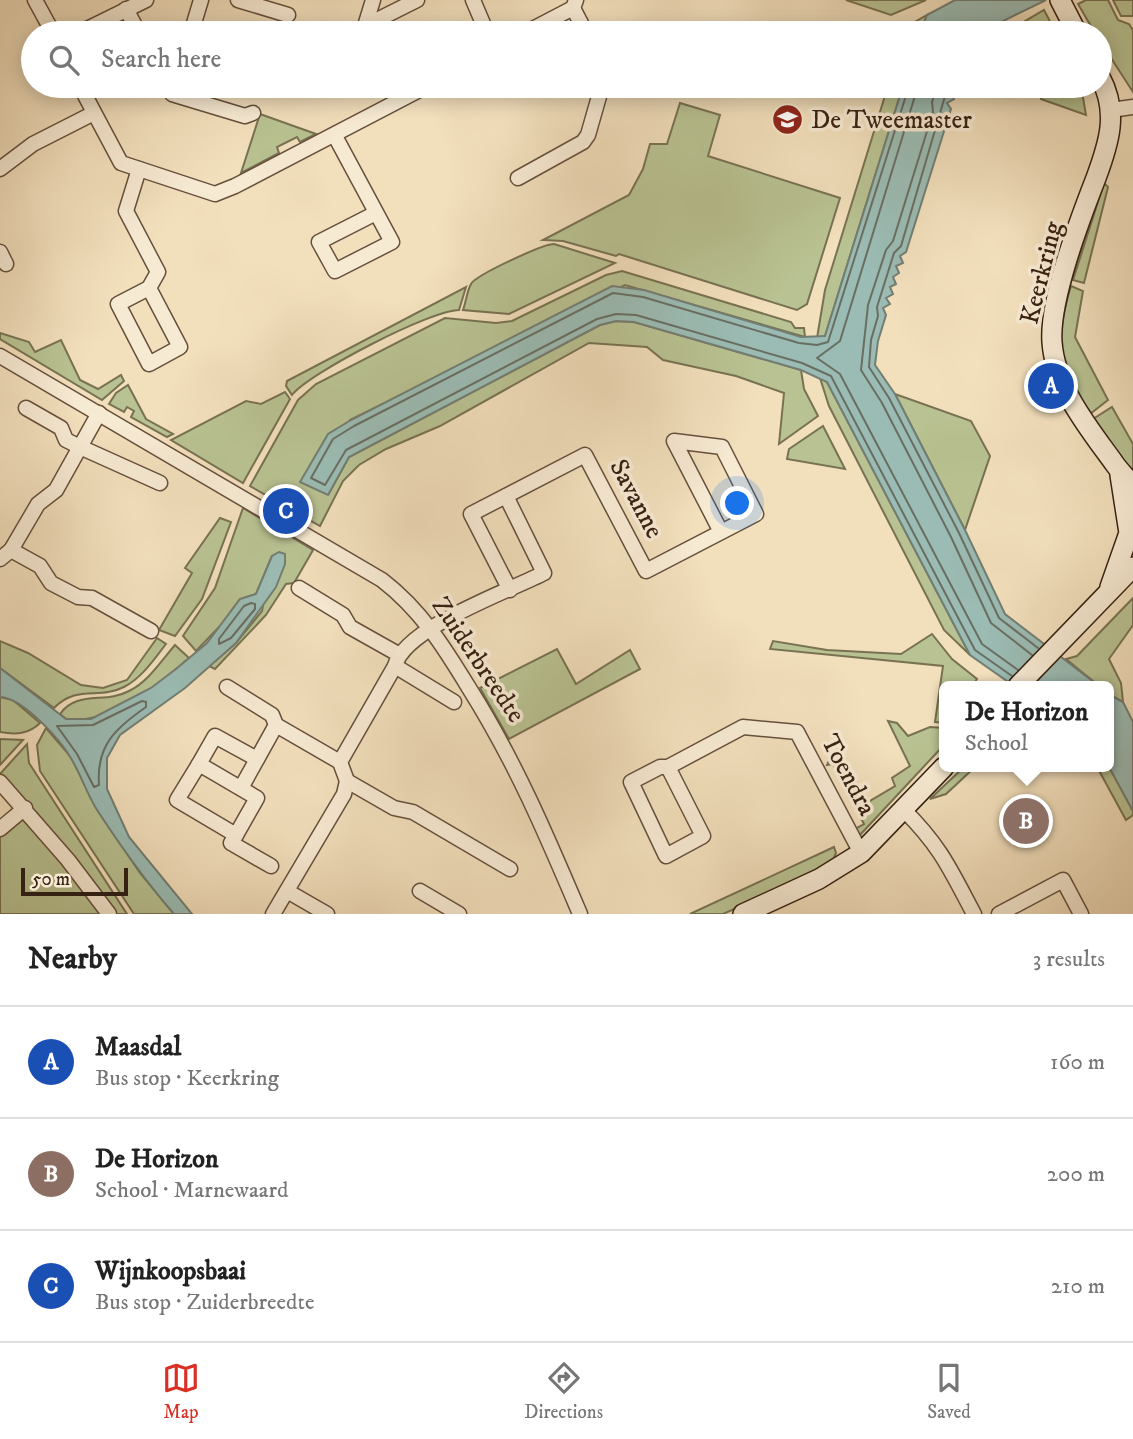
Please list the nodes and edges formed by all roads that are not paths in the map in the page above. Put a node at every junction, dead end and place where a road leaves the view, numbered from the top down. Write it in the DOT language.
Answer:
graph roads {
  1 [pos="35,0"];
  2 [pos="146,0"];
  3 [pos="201,0"];
  4 [pos="238,0"];
  5 [pos="373,0"];
  6 [pos="417,0"];
  7 [pos="473,0"];
  8 [pos="575,4"];
  9 [pos="1062,5"];
  10 [pos="126,9"];
  11 [pos="288,15"];
  12 [pos="46,21"];
  13 [pos="102,21"];
  14 [pos="132,21"];
  15 [pos="195,21"];
  16 [pos="367,21"];
  17 [pos="375,21"];
  18 [pos="483,21"];
  19 [pos="546,21"];
  20 [pos="581,21"];
  21 [pos="1071,21"];
  22 [pos="86,98"];
  23 [pos="196,98"];
  24 [pos="404,98"];
  25 [pos="599,98"];
  26 [pos="1107,98"];
  27 [pos="1133,107"];
  28 [pos="1111,110"];
  29 [pos="94,113"];
  30 [pos="253,113"];
  31 [pos="335,135"];
  32 [pos="0,169"];
  33 [pos="138,169"];
  34 [pos="518,178"];
  35 [pos="376,213"];
  36 [pos="149,288"];
  37 [pos="0,356"];
  38 [pos="26,408"];
  39 [pos="99,413"];
  40 [pos="80,447"];
  41 [pos="1119,470"];
  42 [pos="160,483"];
  43 [pos="1133,488"];
  44 [pos="506,496"];
  45 [pos="720,532"];
  46 [pos="1131,533"];
  47 [pos="6,555"];
  48 [pos="1133,567"];
  49 [pos="299,588"];
  50 [pos="510,590"];
  51 [pos="1108,593"];
  52 [pos="431,628"];
  53 [pos="152,631"];
  54 [pos="396,660"];
  55 [pos="1023,681"];
  56 [pos="227,687"];
  57 [pos="454,702"];
  58 [pos="276,725"];
  59 [pos="257,759"];
  60 [pos="340,762"];
  61 [pos="199,764"];
  62 [pos="668,767"];
  63 [pos="939,772"];
  64 [pos="346,781"];
  65 [pos="0,782"];
  66 [pos="241,788"];
  67 [pos="25,808"];
  68 [pos="904,810"];
  69 [pos="0,829"];
  70 [pos="236,835"];
  71 [pos="861,853"];
  72 [pos="271,866"];
  73 [pos="510,869"];
  74 [pos="287,891"];
  75 [pos="420,891"];
  76 [pos="579,911"];
  77 [pos="970,913"];
  78 [pos="109,914"];
  79 [pos="273,914"];
  80 [pos="327,914"];
  81 [pos="459,914"];
  82 [pos="563,914"];
  83 [pos="743,914"];
  84 [pos="999,914"];
  85 [pos="1081,914"];
  1 -- 12 [label="street"];
  2 -- 10 [label="street"];
  3 -- 15 [label="street"];
  4 -- 11 [label="street"];
  5 -- 16 [label="street"];
  6 -- 17 [label="street"];
  7 -- 18 [label="street"];
  8 -- 19 [label="street"];
  8 -- 20 [label="street"];
  9 -- 21 [label="street"];
  10 -- 13 [label="street"];
  10 -- 14 [label="street"];
  22 -- 29 [label="street"];
  23 -- 30 [label="street"];
  24 -- 31 [label="street"];
  25 -- 34 [label="street"];
  26 -- 28 [label="street, Keerkring"];
  27 -- 28 [label="street"];
  28 -- 41 [label="street, Keerkring"];
  29 -- 32 [label="street"];
  29 -- 33 [label="street"];
  31 -- 33 [label="street"];
  31 -- 35 [label="street"];
  33 -- 36 [label="street"];
  35 -- 35 [label="street"];
  36 -- 36 [label="street"];
  37 -- 39 [label="street, Zuiderbreedte"];
  38 -- 40 [label="street"];
  39 -- 40 [label="street"];
  39 -- 52 [label="street, Zuiderbreedte"];
  40 -- 42 [label="street"];
  40 -- 47 [label="street"];
  41 -- 43 [label="street, Keerkring"];
  41 -- 46 [label="street, Keerkring"];
  44 -- 45 [label="street, Savanne"];
  44 -- 50 [label="street"];
  44 -- 50 [label="street, Savanne"];
  45 -- 45 [label="street, Savanne"];
  46 -- 51 [label="street, Keerkring"];
  47 -- 53 [label="street"];
  48 -- 51 [label="street, Keerkring"];
  49 -- 54 [label="street"];
  50 -- 52 [label="street"];
  51 -- 55 [label="street, Keerkring"];
  52 -- 54 [label="street"];
  52 -- 76 [label="street, Zuiderbreedte"];
  54 -- 57 [label="street"];
  54 -- 60 [label="street"];
  56 -- 58 [label="street"];
  58 -- 59 [label="street"];
  58 -- 60 [label="street"];
  59 -- 61 [label="street"];
  59 -- 66 [label="street"];
  60 -- 64 [label="street"];
  61 -- 66 [label="street"];
  61 -- 70 [label="street"];
  62 -- 62 [label="street, Toendra"];
  62 -- 71 [label="street, Toendra"];
  63 -- 68 [label="street"];
  64 -- 73 [label="street"];
  64 -- 74 [label="street"];
  65 -- 67 [label="street"];
  66 -- 70 [label="street"];
  67 -- 69 [label="street"];
  67 -- 78 [label="street"];
  68 -- 71 [label="street"];
  68 -- 77 [label="street"];
  70 -- 72 [label="street"];
  71 -- 83 [label="street"];
  74 -- 79 [label="street"];
  74 -- 80 [label="street"];
  75 -- 81 [label="street"];
  76 -- 82 [label="street"];
  84 -- 85 [label="street"];
}
